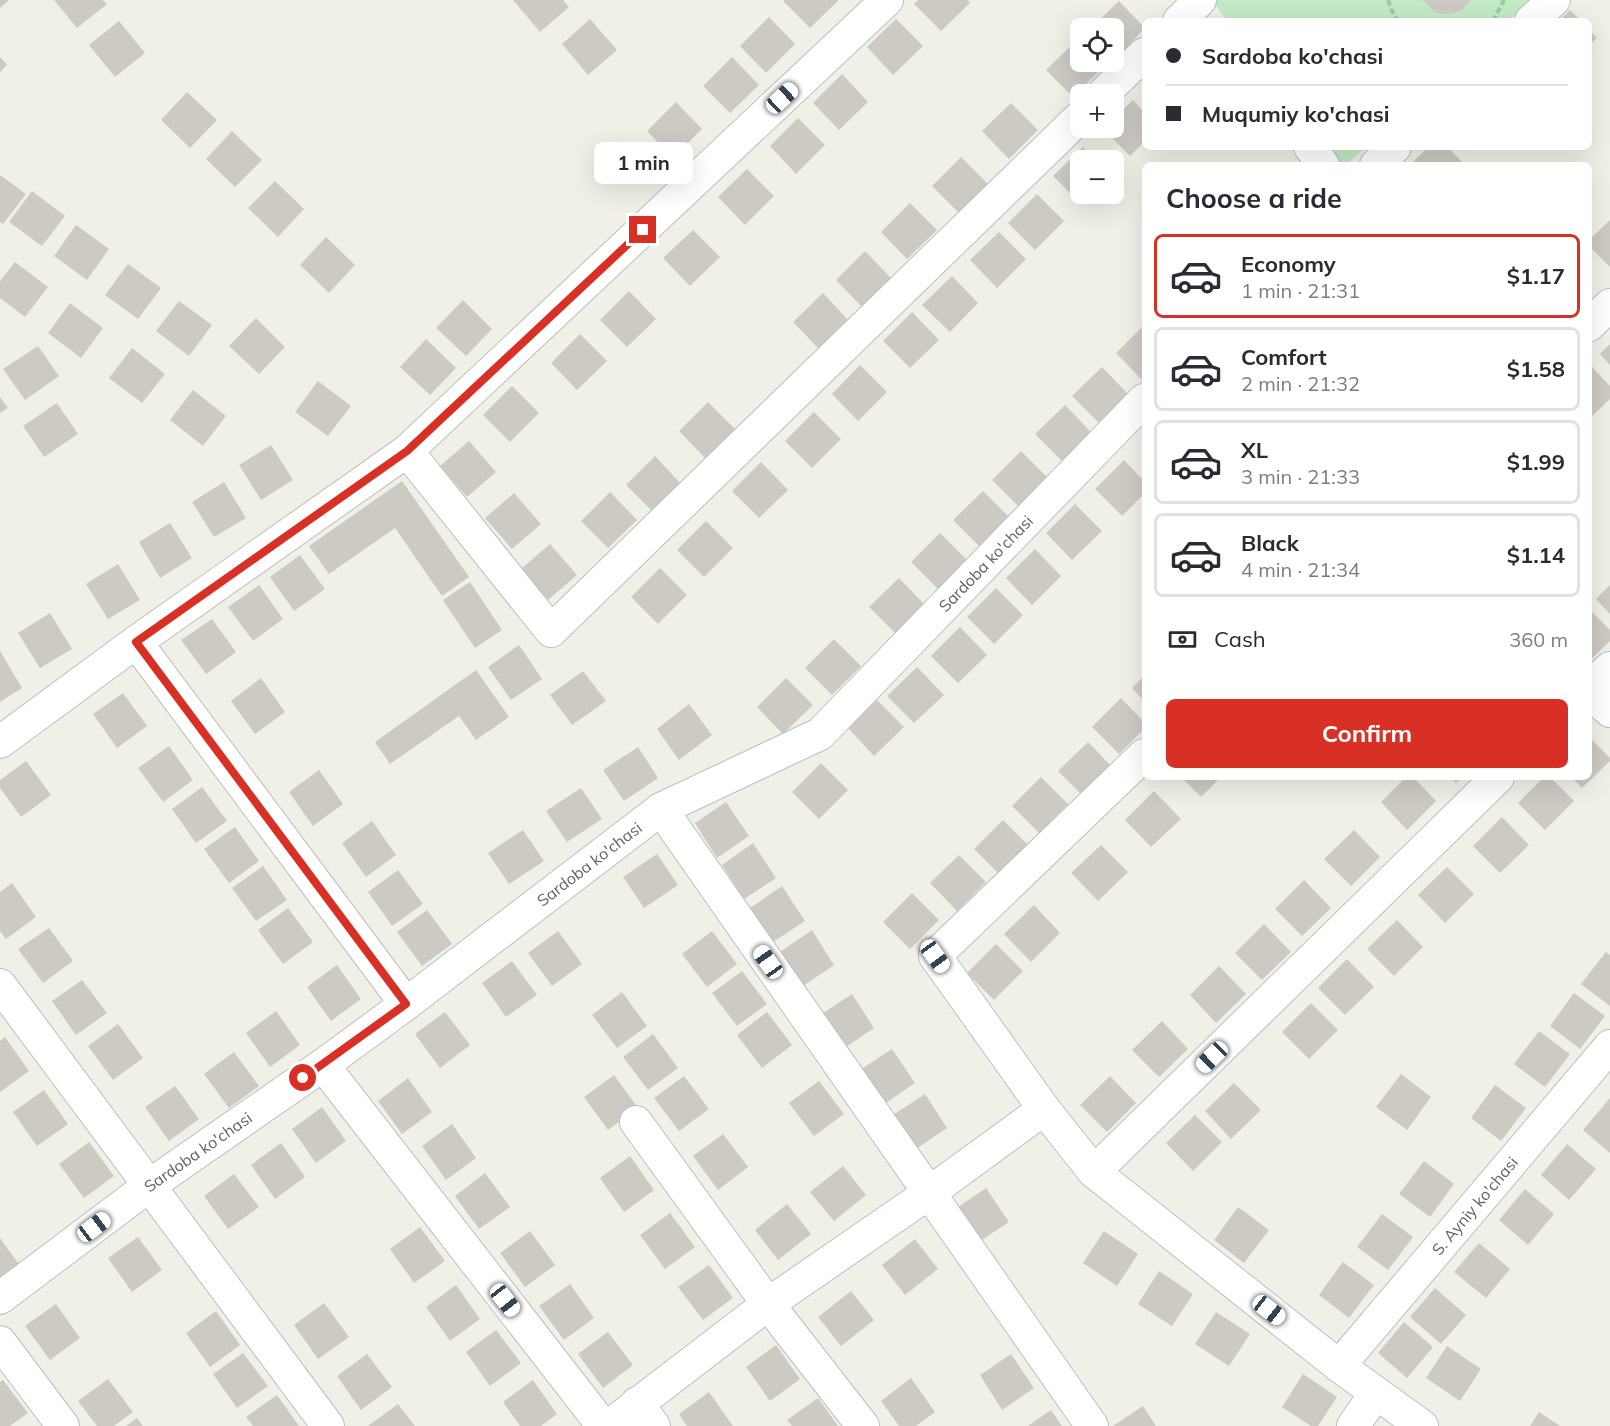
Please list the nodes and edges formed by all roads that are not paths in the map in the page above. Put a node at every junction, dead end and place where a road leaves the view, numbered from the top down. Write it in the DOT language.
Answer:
graph roads {
  1 [pos="887,0"];
  2 [pos="1202,0"];
  3 [pos="1554,0"];
  4 [pos="1182,18"];
  5 [pos="1217,18"];
  6 [pos="1534,18"];
  7 [pos="1142,56"];
  8 [pos="1113,84"];
  9 [pos="1070,127"];
  10 [pos="1392,150"];
  11 [pos="1379,162"];
  12 [pos="1610,305"];
  13 [pos="1592,322"];
  14 [pos="1142,402"];
  15 [pos="407,451"];
  16 [pos="136,642"];
  17 [pos="1610,668"];
  18 [pos="1592,686"];
  19 [pos="1592,694"];
  20 [pos="1610,711"];
  21 [pos="0,742"];
  22 [pos="1142,757"];
  23 [pos="1495,780"];
  24 [pos="661,809"];
  25 [pos="0,985"];
  26 [pos="406,1004"];
  27 [pos="1610,1046"];
  28 [pos="323,1065"];
  29 [pos="1044,1109"];
  30 [pos="636,1122"];
  31 [pos="1094,1172"];
  32 [pos="150,1185"];
  33 [pos="929,1193"];
  34 [pos="0,1298"];
  35 [pos="768,1304"];
  36 [pos="0,1342"];
  37 [pos="1339,1366"];
  38 [pos="1376,1393"];
  39 [pos="646,1415"];
  40 [pos="63,1426"];
  41 [pos="328,1426"];
  42 [pos="603,1426"];
  43 [pos="609,1426"];
  44 [pos="863,1426"];
  45 [pos="1092,1426"];
  46 [pos="1353,1426"];
  47 [pos="1422,1426"];
  1 -- 15 [label="street"];
  2 -- 4 [label="street"];
  2 -- 5 [label="street"];
  3 -- 6 [label="street"];
  7 -- 8 [label="street"];
  9 -- 15 [label="street"];
  10 -- 11 [label="street"];
  12 -- 13 [label="street"];
  14 -- 24 [label="street, Sardoba ko'chasi"];
  15 -- 16 [label="street"];
  16 -- 21 [label="street"];
  16 -- 26 [label="street"];
  17 -- 18 [label="street"];
  19 -- 20 [label="street"];
  22 -- 29 [label="street"];
  23 -- 31 [label="street"];
  24 -- 26 [label="street, Sardoba ko'chasi"];
  24 -- 33 [label="street"];
  25 -- 32 [label="street"];
  26 -- 28 [label="street, Sardoba ko'chasi"];
  27 -- 37 [label="street, S. Ayniy ko'chasi"];
  28 -- 32 [label="street, Sardoba ko'chasi"];
  28 -- 42 [label="street"];
  29 -- 31 [label="street"];
  29 -- 33 [label="street"];
  30 -- 35 [label="street"];
  31 -- 37 [label="street"];
  32 -- 34 [label="street, Sardoba ko'chasi"];
  32 -- 41 [label="street"];
  33 -- 35 [label="street"];
  33 -- 45 [label="street"];
  35 -- 39 [label="street"];
  35 -- 44 [label="street"];
  36 -- 40 [label="street"];
  37 -- 38 [label="street"];
  38 -- 46 [label="street"];
  38 -- 47 [label="street"];
  39 -- 43 [label="street"];
}
